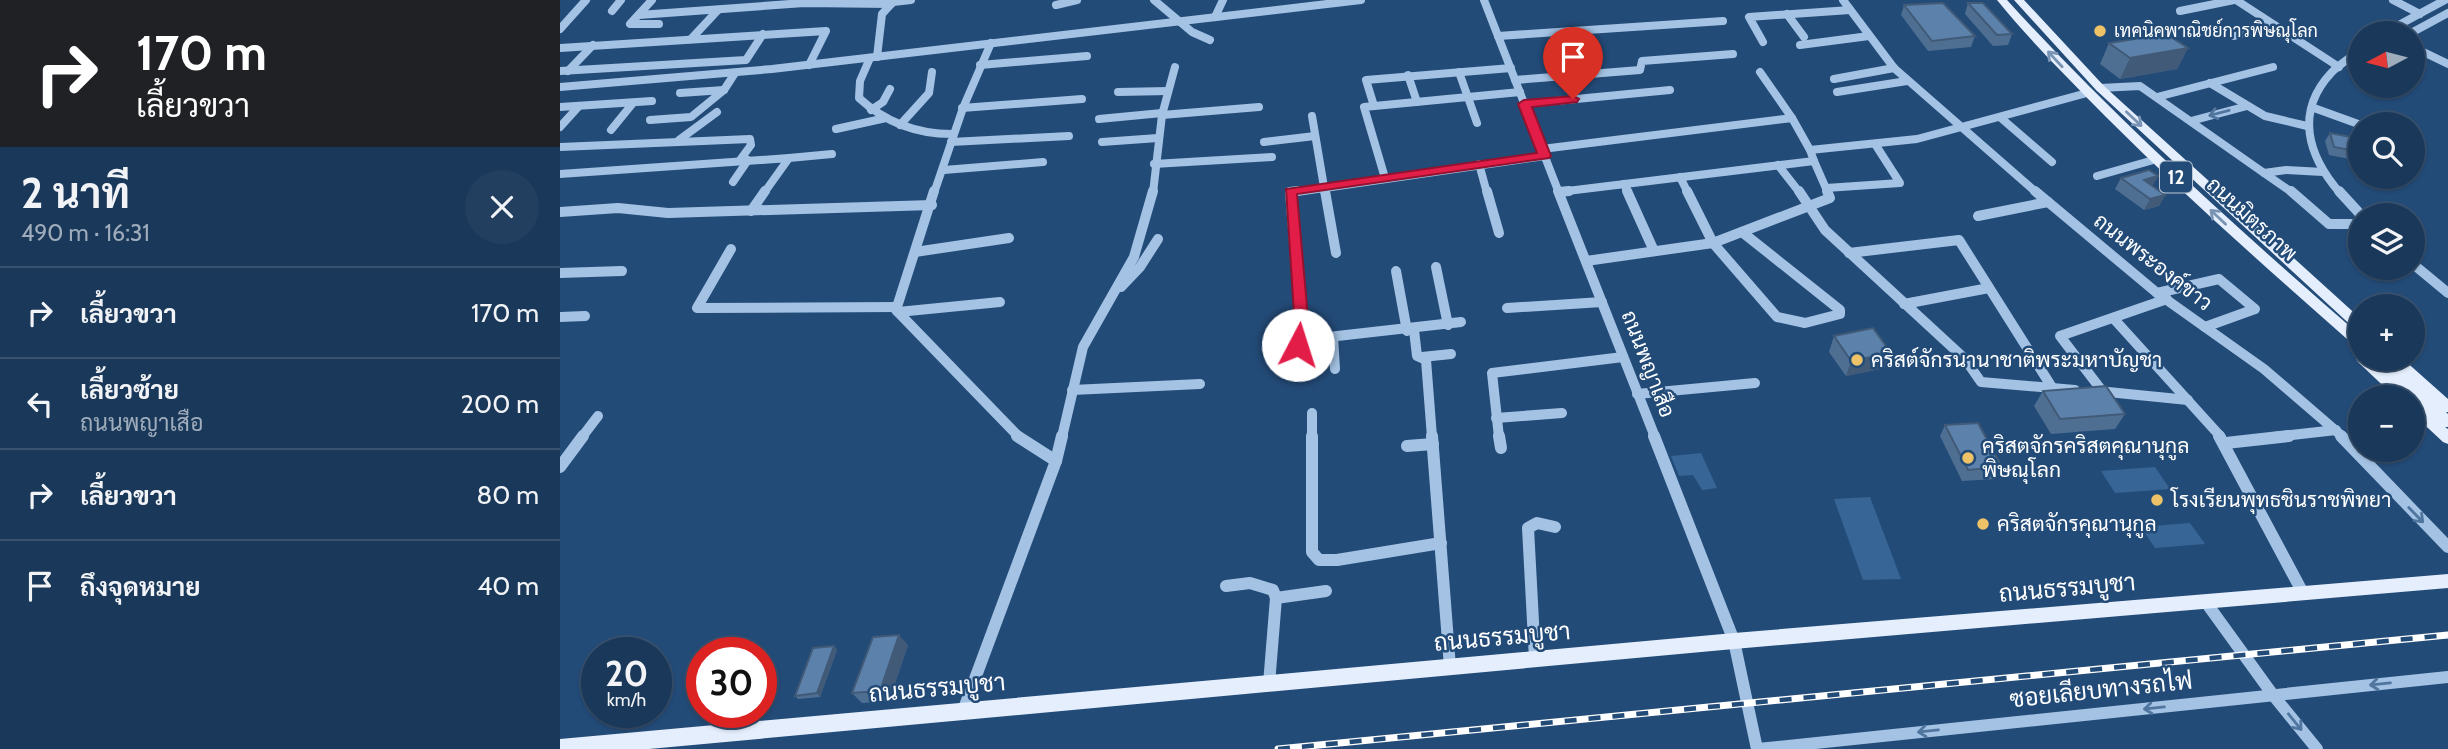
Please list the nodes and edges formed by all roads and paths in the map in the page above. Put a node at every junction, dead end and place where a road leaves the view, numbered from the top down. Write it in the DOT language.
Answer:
graph roads {
  1 [pos="586,0"];
  2 [pos="621,0"];
  3 [pos="652,0"];
  4 [pos="911,0"];
  5 [pos="1077,0"];
  6 [pos="1154,0"];
  7 [pos="1223,0"];
  8 [pos="1361,0"];
  9 [pos="1484,0"];
  10 [pos="1497,0"];
  11 [pos="2003,0"];
  12 [pos="2019,0"];
  13 [pos="2235,0"];
  14 [pos="2393,0"];
  15 [pos="2445,0"];
  16 [pos="893,2"];
  17 [pos="1330,2"];
  18 [pos="1297,4"];
  19 [pos="1056,5"];
  20 [pos="1847,6"];
  21 [pos="2434,7"];
  22 [pos="718,10"];
  23 [pos="612,11"];
  24 [pos="2180,11"];
  25 [pos="1762,12"];
  26 [pos="669,13"];
  27 [pos="2448,13"];
  28 [pos="1787,14"];
  29 [pos="2420,14"];
  30 [pos="639,15"];
  31 [pos="1215,17"];
  32 [pos="1723,20"];
  33 [pos="1181,21"];
  34 [pos="2407,21"];
  35 [pos="659,23"];
  36 [pos="2274,25"];
  37 [pos="2426,25"];
  38 [pos="560,29"];
  39 [pos="763,34"];
  40 [pos="1498,36"];
  41 [pos="1868,36"];
  42 [pos="2234,36"];
  43 [pos="691,39"];
  44 [pos="1210,40"];
  45 [pos="641,42"];
  46 [pos="1763,42"];
  47 [pos="991,43"];
  48 [pos="593,45"];
  49 [pos="560,48"];
  50 [pos="2426,53"];
  51 [pos="1733,54"];
  52 [pos="1087,56"];
  53 [pos="873,57"];
  54 [pos="2348,62"];
  55 [pos="2448,64"];
  56 [pos="809,65"];
  57 [pos="980,65"];
  58 [pos="1175,67"];
  59 [pos="2273,67"];
  60 [pos="2339,67"];
  61 [pos="1511,68"];
  62 [pos="1894,68"];
  63 [pos="564,71"];
  64 [pos="932,72"];
  65 [pos="1459,72"];
  66 [pos="1760,72"];
  67 [pos="735,73"];
  68 [pos="1408,75"];
  69 [pos="1834,79"];
  70 [pos="1515,80"];
  71 [pos="1908,80"];
  72 [pos="2210,83"];
  73 [pos="560,88"];
  74 [pos="2100,88"];
  75 [pos="890,89"];
  76 [pos="724,90"];
  77 [pos="1670,90"];
  78 [pos="1168,91"];
  79 [pos="1118,92"];
  80 [pos="1520,92"];
  81 [pos="1837,92"];
  82 [pos="680,93"];
  83 [pos="2087,93"];
  84 [pos="1468,97"];
  85 [pos="2157,97"];
  86 [pos="1082,99"];
  87 [pos="652,101"];
  88 [pos="1416,102"];
  89 [pos="633,103"];
  90 [pos="1524,104"];
  91 [pos="579,106"];
  92 [pos="1374,106"];
  93 [pos="2247,106"];
  94 [pos="560,107"];
  95 [pos="1259,107"];
  96 [pos="962,108"];
  97 [pos="2314,108"];
  98 [pos="871,110"];
  99 [pos="718,112"];
  100 [pos="1162,114"];
  101 [pos="1312,116"];
  102 [pos="886,118"];
  103 [pos="1792,118"];
  104 [pos="2001,118"];
  105 [pos="2348,118"];
  106 [pos="1099,119"];
  107 [pos="650,120"];
  108 [pos="2191,121"];
  109 [pos="1477,123"];
  110 [pos="900,125"];
  111 [pos="2307,126"];
  112 [pos="560,127"];
  113 [pos="1963,128"];
  114 [pos="836,129"];
  115 [pos="611,130"];
  116 [pos="1069,136"];
  117 [pos="1315,136"];
  118 [pos="952,138"];
  119 [pos="1158,138"];
  120 [pos="679,140"];
  121 [pos="1102,142"];
  122 [pos="1264,142"];
  123 [pos="1875,144"];
  124 [pos="560,147"];
  125 [pos="1810,150"];
  126 [pos="1543,153"];
  127 [pos="832,154"];
  128 [pos="1272,157"];
  129 [pos="789,158"];
  130 [pos="2157,159"];
  131 [pos="744,160"];
  132 [pos="1814,161"];
  133 [pos="1043,162"];
  134 [pos="2052,162"];
  135 [pos="1154,164"];
  136 [pos="1479,164"];
  137 [pos="1778,165"];
  138 [pos="943,170"];
  139 [pos="2323,172"];
  140 [pos="2264,173"];
  141 [pos="560,174"];
  142 [pos="2097,176"];
  143 [pos="1680,177"];
  144 [pos="1385,178"];
  145 [pos="733,182"];
  146 [pos="1624,184"];
  147 [pos="1324,187"];
  148 [pos="1826,188"];
  149 [pos="1559,192"];
  150 [pos="2048,202"];
  151 [pos="2350,203"];
  152 [pos="932,205"];
  153 [pos="1810,205"];
  154 [pos="751,211"];
  155 [pos="560,212"];
  156 [pos="1978,216"];
  157 [pos="2348,224"];
  158 [pos="1742,232"];
  159 [pos="1499,233"];
  160 [pos="1009,238"];
  161 [pos="1158,239"];
  162 [pos="2244,241"];
  163 [pos="1713,243"];
  164 [pos="731,248"];
  165 [pos="1654,251"];
  166 [pos="915,252"];
  167 [pos="1336,253"];
  168 [pos="1849,253"];
  169 [pos="2282,256"];
  170 [pos="1586,261"];
  171 [pos="1436,267"];
  172 [pos="622,271"];
  173 [pos="1396,271"];
  174 [pos="560,273"];
  175 [pos="2425,274"];
  176 [pos="1989,289"];
  177 [pos="1115,291"];
  178 [pos="2448,293"];
  179 [pos="2162,296"];
  180 [pos="1000,302"];
  181 [pos="1602,302"];
  182 [pos="1904,304"];
  183 [pos="2348,306"];
  184 [pos="1507,308"];
  185 [pos="897,309"];
  186 [pos="2348,315"];
  187 [pos="585,316"];
  188 [pos="560,317"];
  189 [pos="2114,319"];
  190 [pos="1461,322"];
  191 [pos="1448,325"];
  192 [pos="2205,327"];
  193 [pos="1411,330"];
  194 [pos="2348,333"];
  195 [pos="1333,337"];
  196 [pos="1302,340"];
  197 [pos="2348,344"];
  198 [pos="1451,354"];
  199 [pos="1422,357"];
  200 [pos="1623,357"];
  201 [pos="1335,369"];
  202 [pos="2376,371"];
  203 [pos="2394,371"];
  204 [pos="2406,371"];
  205 [pos="2414,371"];
  206 [pos="1299,372"];
  207 [pos="1755,383"];
  208 [pos="1200,384"];
  209 [pos="2391,385"];
  210 [pos="2053,389"];
  211 [pos="1072,390"];
  212 [pos="2103,392"];
  213 [pos="1637,394"];
  214 [pos="2430,398"];
  215 [pos="2188,400"];
  216 [pos="2448,407"];
  217 [pos="1312,412"];
  218 [pos="1562,413"];
  219 [pos="598,416"];
  220 [pos="1496,418"];
  221 [pos="2448,422"];
  222 [pos="2336,430"];
  223 [pos="2448,438"];
  224 [pos="2226,443"];
  225 [pos="1433,444"];
  226 [pos="1408,446"];
  227 [pos="1501,448"];
  228 [pos="1056,461"];
  229 [pos="560,467"];
  230 [pos="1555,527"];
  231 [pos="1441,544"];
  232 [pos="2448,547"];
  233 [pos="2448,581"];
  234 [pos="1226,586"];
  235 [pos="1326,592"];
  236 [pos="2303,593"];
  237 [pos="1276,598"];
  238 [pos="2205,601"];
  239 [pos="1734,641"];
  240 [pos="1535,659"];
  241 [pos="1450,667"];
  242 [pos="2448,677"];
  243 [pos="1269,684"];
  244 [pos="2273,695"];
  245 [pos="963,711"];
  246 [pos="602,746"];
  247 [pos="560,748"];
  248 [pos="1758,749"];
  249 [pos="2317,749"];
  1 -- 38 [label="street"];
  2 -- 23 [label="street"];
  3 -- 30 [label="street"];
  4 -- 16 [label="street"];
  5 -- 19 [label="street"];
  6 -- 33 [label="street"];
  7 -- 31 [label="street"];
  8 -- 17 [label="street"];
  9 -- 10 [label="street"];
  9 -- 40 [label="street, ถนนพญาเสือ"];
  83 -- 11 [label="main road, ถนนมิตรภาพ / 12, one-way"];
  12 -- 74 [label="main road, ถนนมิตรภาพ / 12"];
  13 -- 24 [label="street"];
  13 -- 36 [label="street"];
  14 -- 29 [label="street"];
  15 -- 21 [label="street"];
  16 -- 22 [label="street"];
  16 -- 53 [label="street"];
  17 -- 18 [label="street"];
  18 -- 31 [label="street"];
  20 -- 25 [label="street"];
  20 -- 28 [label="street"];
  20 -- 41 [label="street, ถนนพระองค์ขาว"];
  21 -- 27 [label="street"];
  21 -- 29 [label="street"];
  22 -- 26 [label="street"];
  22 -- 43 [label="street"];
  26 -- 30 [label="street"];
  26 -- 35 [label="street"];
  27 -- 37 [label="street"];
  28 -- 41 [label="street"];
  28 -- 46 [label="street"];
  29 -- 34 [label="street"];
  30 -- 35 [label="street"];
  31 -- 33 [label="street"];
  32 -- 40 [label="street"];
  33 -- 44 [label="street"];
  33 -- 47 [label="street"];
  35 -- 45 [label="street"];
  36 -- 42 [label="street"];
  36 -- 60 [label="street"];
  39 -- 43 [label="street"];
  39 -- 56 [label="street"];
  39 -- 63 [label="street"];
  40 -- 61 [label="street, ถนนพญาเสือ"];
  41 -- 62 [label="street, ถนนพระองค์ขาว"];
  43 -- 45 [label="street"];
  45 -- 48 [label="street"];
  47 -- 53 [label="street"];
  47 -- 57 [label="street"];
  48 -- 49 [label="street"];
  48 -- 63 [label="street"];
  50 -- 55 [label="street"];
  51 -- 70 [label="street"];
  52 -- 57 [label="street"];
  53 -- 56 [label="street"];
  53 -- 98 [label="street"];
  54 -- 60 [label="street"];
  56 -- 67 [label="street"];
  57 -- 96 [label="street"];
  58 -- 78 [label="street"];
  59 -- 72 [label="street"];
  60 -- 97 [label="street"];
  61 -- 65 [label="street"];
  61 -- 70 [label="street, ถนนพญาเสือ"];
  62 -- 69 [label="street"];
  62 -- 71 [label="street, ถนนพระองค์ขาว"];
  64 -- 110 [label="street"];
  65 -- 68 [label="street"];
  65 -- 84 [label="street"];
  66 -- 103 [label="street"];
  67 -- 73 [label="street"];
  67 -- 76 [label="street"];
  68 -- 88 [label="street"];
  68 -- 92 [label="street"];
  70 -- 80 [label="street, ถนนพญาเสือ"];
  71 -- 81 [label="street"];
  71 -- 113 [label="street, ถนนพระองค์ขาว"];
  72 -- 85 [label="street"];
  72 -- 93 [label="street"];
  74 -- 85 [label="street"];
  74 -- 169 [label="main road, ถนนมิตรภาพ / 12, one-way"];
  75 -- 98 [label="street"];
  76 -- 82 [label="street"];
  76 -- 107 [label="street"];
  77 -- 90 [label="street"];
  78 -- 79 [label="street"];
  78 -- 100 [label="street"];
  80 -- 84 [label="street"];
  80 -- 90 [label="street, ถนนพญาเสือ"];
  83 -- 104 [label="street"];
  83 -- 130 [label="main road, ถนนมิตรภาพ / 12"];
  84 -- 88 [label="street"];
  84 -- 109 [label="street"];
  85 -- 108 [label="street"];
  86 -- 96 [label="street"];
  87 -- 89 [label="street"];
  88 -- 92 [label="street"];
  89 -- 91 [label="street"];
  89 -- 115 [label="street"];
  90 -- 126 [label="street, ถนนพญาเสือ"];
  91 -- 94 [label="street"];
  91 -- 112 [label="street"];
  92 -- 144 [label="street"];
  93 -- 108 [label="street, one-way"];
  93 -- 111 [label="street"];
  95 -- 100 [label="street"];
  96 -- 118 [label="street"];
  97 -- 105 [label="street"];
  97 -- 111 [label="street"];
  98 -- 102 [label="street"];
  99 -- 120 [label="street"];
  100 -- 106 [label="street"];
  100 -- 119 [label="street"];
  101 -- 117 [label="street"];
  102 -- 110 [label="street"];
  102 -- 114 [label="street"];
  103 -- 125 [label="street"];
  103 -- 126 [label="street"];
  104 -- 113 [label="street"];
  104 -- 134 [label="street"];
  108 -- 140 [label="street"];
  110 -- 118 [label="street"];
  111 -- 139 [label="street"];
  113 -- 123 [label="street"];
  113 -- 150 [label="street, ถนนพระองค์ขาว"];
  116 -- 118 [label="street"];
  117 -- 122 [label="street"];
  117 -- 147 [label="street"];
  118 -- 138 [label="street"];
  119 -- 121 [label="street"];
  119 -- 135 [label="street"];
  120 -- 124 [label="street"];
  120 -- 131 [label="street"];
  123 -- 125 [label="street"];
  123 -- 148 [label="street"];
  125 -- 132 [label="street"];
  126 -- 136 [label="street"];
  126 -- 149 [label="street, ถนนพญาเสือ"];
  127 -- 129 [label="street"];
  128 -- 135 [label="street"];
  129 -- 131 [label="street"];
  129 -- 154 [label="street"];
  130 -- 142 [label="street"];
  162 -- 130 [label="main road, ถนนมิตรภาพ / 12, one-way"];
  131 -- 141 [label="street"];
  131 -- 145 [label="street"];
  132 -- 137 [label="street"];
  132 -- 148 [label="street"];
  133 -- 138 [label="street"];
  135 -- 177 [label="street"];
  136 -- 144 [label="street"];
  136 -- 159 [label="street"];
  137 -- 143 [label="street"];
  137 -- 153 [label="street"];
  138 -- 152 [label="street"];
  139 -- 140 [label="street"];
  139 -- 151 [label="street"];
  140 -- 157 [label="street"];
  143 -- 146 [label="street"];
  143 -- 163 [label="street"];
  144 -- 147 [label="street"];
  146 -- 149 [label="street"];
  146 -- 165 [label="street"];
  147 -- 167 [label="street"];
  147 -- 196 [label="street"];
  148 -- 153 [label="street"];
  149 -- 170 [label="street, ถนนพญาเสือ"];
  150 -- 156 [label="street"];
  150 -- 179 [label="street, ถนนพระองค์ขาว"];
  152 -- 154 [label="street"];
  152 -- 166 [label="street"];
  153 -- 158 [label="street"];
  153 -- 168 [label="street"];
  154 -- 155 [label="street"];
  158 -- 163 [label="street"];
  158 -- 163 [label="street"];
  160 -- 166 [label="street"];
  161 -- 177 [label="street"];
  162 -- 194 [label="main road, ถนนมิตรภาพ / 12"];
  162 -- 197 [label="main road"];
  163 -- 165 [label="street"];
  164 -- 185 [label="street"];
  165 -- 170 [label="street"];
  166 -- 185 [label="street"];
  168 -- 176 [label="street"];
  168 -- 182 [label="street"];
  169 -- 183 [label="main road"];
  169 -- 186 [label="main road, ถนนมิตรภาพ / 12"];
  170 -- 181 [label="street, ถนนพญาเสือ"];
  171 -- 191 [label="street"];
  172 -- 174 [label="street"];
  173 -- 193 [label="street"];
  175 -- 178 [label="street"];
  176 -- 182 [label="street"];
  176 -- 210 [label="street"];
  177 -- 211 [label="street"];
  179 -- 189 [label="street"];
  179 -- 192 [label="street, ถนนพระองค์ขาว"];
  179 -- 192 [label="street"];
  180 -- 185 [label="street"];
  181 -- 184 [label="street"];
  181 -- 200 [label="street, ถนนพญาเสือ"];
  182 -- 210 [label="street"];
  185 -- 228 [label="street"];
  187 -- 188 [label="street"];
  189 -- 212 [label="street"];
  189 -- 215 [label="street"];
  190 -- 191 [label="street"];
  191 -- 193 [label="street"];
  192 -- 222 [label="street, ถนนพระองค์ขาว"];
  193 -- 195 [label="street"];
  193 -- 199 [label="street"];
  195 -- 196 [label="street"];
  195 -- 201 [label="street"];
  196 -- 206 [label="street"];
  198 -- 199 [label="street"];
  199 -- 225 [label="street"];
  200 -- 213 [label="street, ถนนพญาเสือ"];
  200 -- 220 [label="street"];
  202 -- 209 [label="main road"];
  203 -- 214 [label="main road"];
  204 -- 214 [label="main road"];
  205 -- 214 [label="main road"];
  207 -- 213 [label="street"];
  208 -- 211 [label="street"];
  210 -- 212 [label="street"];
  211 -- 228 [label="street"];
  212 -- 215 [label="street"];
  213 -- 239 [label="street, ถนนพญาเสือ"];
  214 -- 216 [label="main road"];
  214 -- 221 [label="main road"];
  214 -- 223 [label="main road"];
  215 -- 224 [label="street"];
  217 -- 231 [label="street"];
  218 -- 220 [label="street"];
  219 -- 229 [label="street"];
  220 -- 227 [label="street"];
  222 -- 224 [label="street"];
  222 -- 232 [label="street, ถนนพระองค์ขาว, one-way"];
  224 -- 236 [label="street"];
  225 -- 226 [label="street"];
  225 -- 231 [label="street"];
  228 -- 245 [label="street"];
  230 -- 240 [label="street"];
  231 -- 241 [label="street"];
  233 -- 236 [label="main road, ถนนธรรมบูชา"];
  234 -- 237 [label="street"];
  235 -- 237 [label="street"];
  236 -- 238 [label="main road, ถนนธรรมบูชา"];
  237 -- 243 [label="street"];
  238 -- 239 [label="main road, ถนนธรรมบูชา"];
  238 -- 244 [label="street"];
  239 -- 240 [label="main road, ถนนธรรมบูชา"];
  239 -- 248 [label="street, ถนนพญาเสือ"];
  240 -- 241 [label="main road, ถนนธรรมบูชา"];
  241 -- 243 [label="main road, ถนนธรรมบูชา"];
  242 -- 244 [label="street, ซอยเลียบทางรถไฟ, one-way"];
  243 -- 245 [label="main road, ถนนธรรมบูชา"];
  244 -- 248 [label="street, ซอยเลียบทางรถไฟ, one-way"];
  244 -- 249 [label="street, one-way"];
  245 -- 246 [label="main road, ถนนธรรมบูชา"];
  246 -- 247 [label="main road, ถนนธรรมบูชา"];
}
